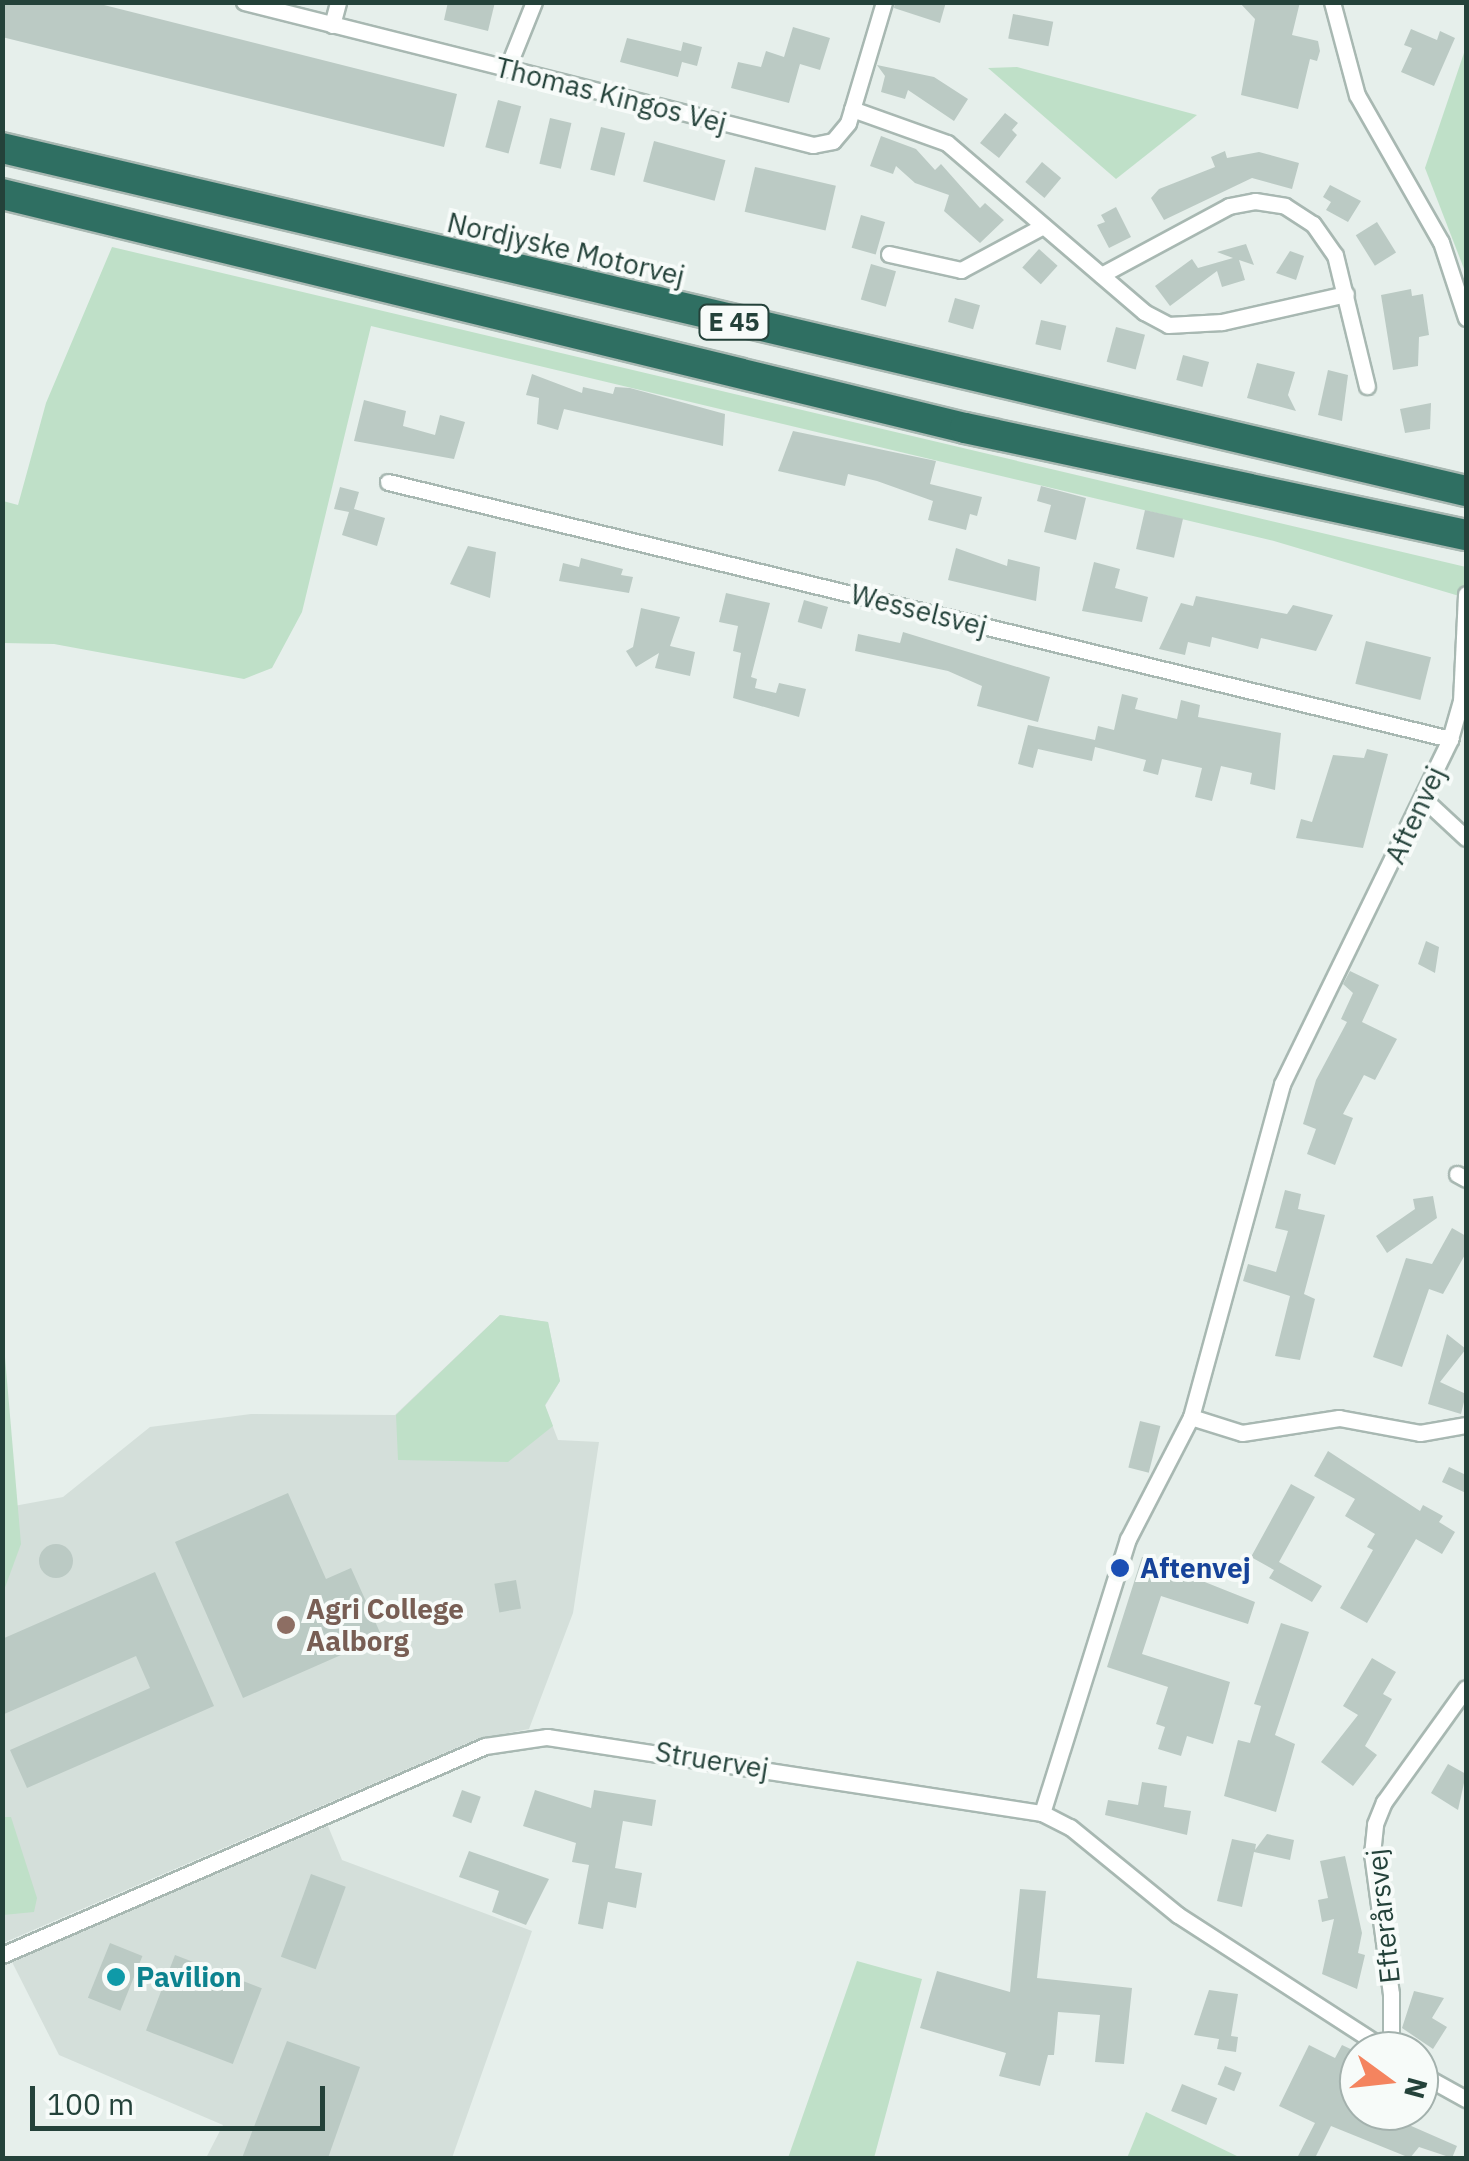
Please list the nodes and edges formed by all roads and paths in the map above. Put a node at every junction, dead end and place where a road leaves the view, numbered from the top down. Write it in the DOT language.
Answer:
graph roads {
  1 [pos="244,2"];
  2 [pos="338,2"];
  3 [pos="534,2"];
  4 [pos="884,2"];
  5 [pos="1332,2"];
  6 [pos="332,25"];
  7 [pos="508,68"];
  8 [pos="852,109"];
  9 [pos="2,148"];
  10 [pos="2,194"];
  11 [pos="1042,226"];
  12 [pos="888,254"];
  13 [pos="1102,276"];
  14 [pos="1346,294"];
  15 [pos="1466,318"];
  16 [pos="1367,386"];
  17 [pos="388,482"];
  18 [pos="1466,491"];
  19 [pos="1466,534"];
  20 [pos="1466,594"];
  21 [pos="1450,738"];
  22 [pos="1424,799"];
  23 [pos="1466,838"];
  24 [pos="1191,1416"];
  25 [pos="1466,1426"];
  26 [pos="1466,1688"];
  27 [pos="1042,1813"];
  28 [pos="2,1954"];
  29 [pos="1358,2031"];
  30 [pos="1390,2031"];
  31 [pos="1439,2084"];
  32 [pos="1466,2099"];
  1 -- 6 [label="street, Thomas Kingos Vej"];
  2 -- 6 [label="street"];
  3 -- 7 [label="street"];
  4 -- 8 [label="street, Thomas Kingos Vej"];
  5 -- 15 [label="street"];
  6 -- 7 [label="street, Thomas Kingos Vej"];
  7 -- 8 [label="street, Thomas Kingos Vej"];
  8 -- 11 [label="street"];
  9 -- 18 [label="highway, Nordjyske Motorvej / E 45"];
  10 -- 19 [label="highway, E 45"];
  11 -- 12 [label="street"];
  11 -- 13 [label="street"];
  13 -- 14 [label="street"];
  13 -- 14 [label="street"];
  14 -- 16 [label="street"];
  17 -- 21 [label="street, Wesselsvej"];
  20 -- 21 [label="street, Aftenvej"];
  21 -- 22 [label="street, Aftenvej"];
  22 -- 23 [label="street"];
  22 -- 24 [label="street, Aftenvej"];
  24 -- 25 [label="street"];
  24 -- 27 [label="street, Aftenvej"];
  26 -- 30 [label="street, Efterårsvej"];
  27 -- 28 [label="street, Struervej"];
  27 -- 29 [label="street, Struervej"];
  31 -- 32 [label="street"];
}
